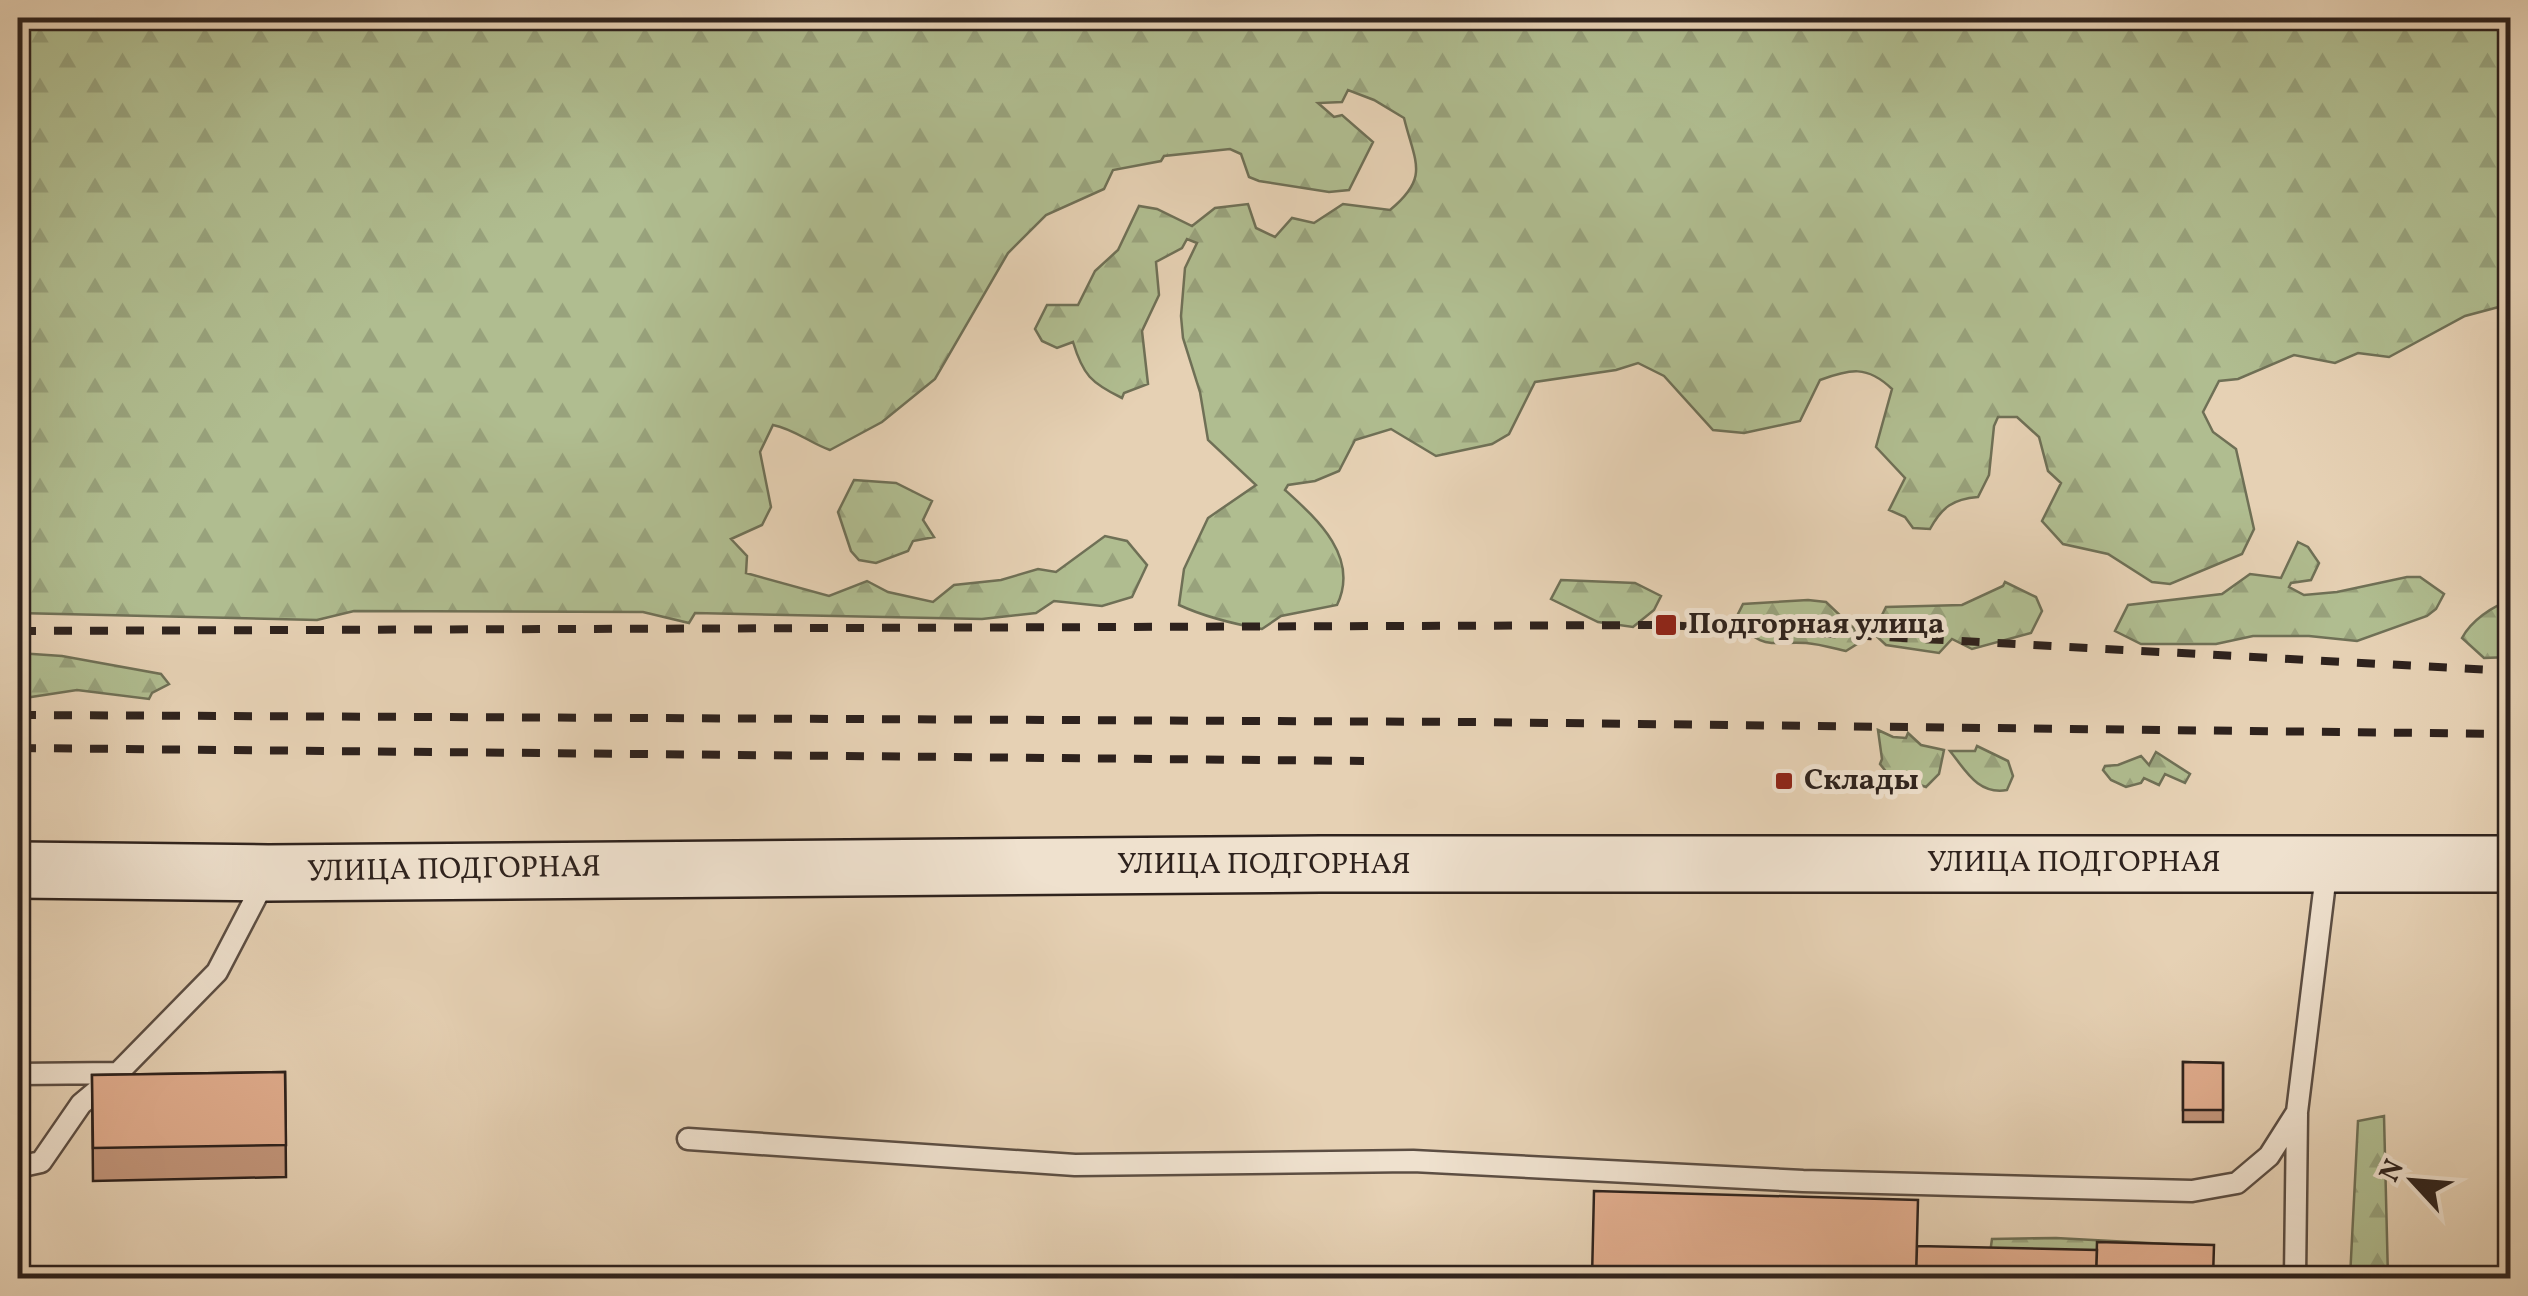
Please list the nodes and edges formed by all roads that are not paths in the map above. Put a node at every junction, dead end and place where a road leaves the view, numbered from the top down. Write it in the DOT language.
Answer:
graph roads {
  1 [pos="2327,864"];
  2 [pos="2510,864"];
  3 [pos="18,870"];
  4 [pos="268,873"];
  5 [pos="118,1073"];
  6 [pos="18,1074"];
  7 [pos="2297,1112"];
  8 [pos="688,1139"];
  9 [pos="18,1166"];
  10 [pos="2295,1278"];
  1 -- 2 [label="main road, УЛИЦА ПОДГОРНАЯ"];
  1 -- 4 [label="main road, УЛИЦА ПОДГОРНАЯ"];
  1 -- 7 [label="lane"];
  3 -- 4 [label="main road, УЛИЦА ПОДГОРНАЯ"];
  4 -- 5 [label="lane"];
  5 -- 6 [label="lane"];
  5 -- 9 [label="lane"];
  7 -- 8 [label="lane"];
  7 -- 10 [label="lane"];
}
